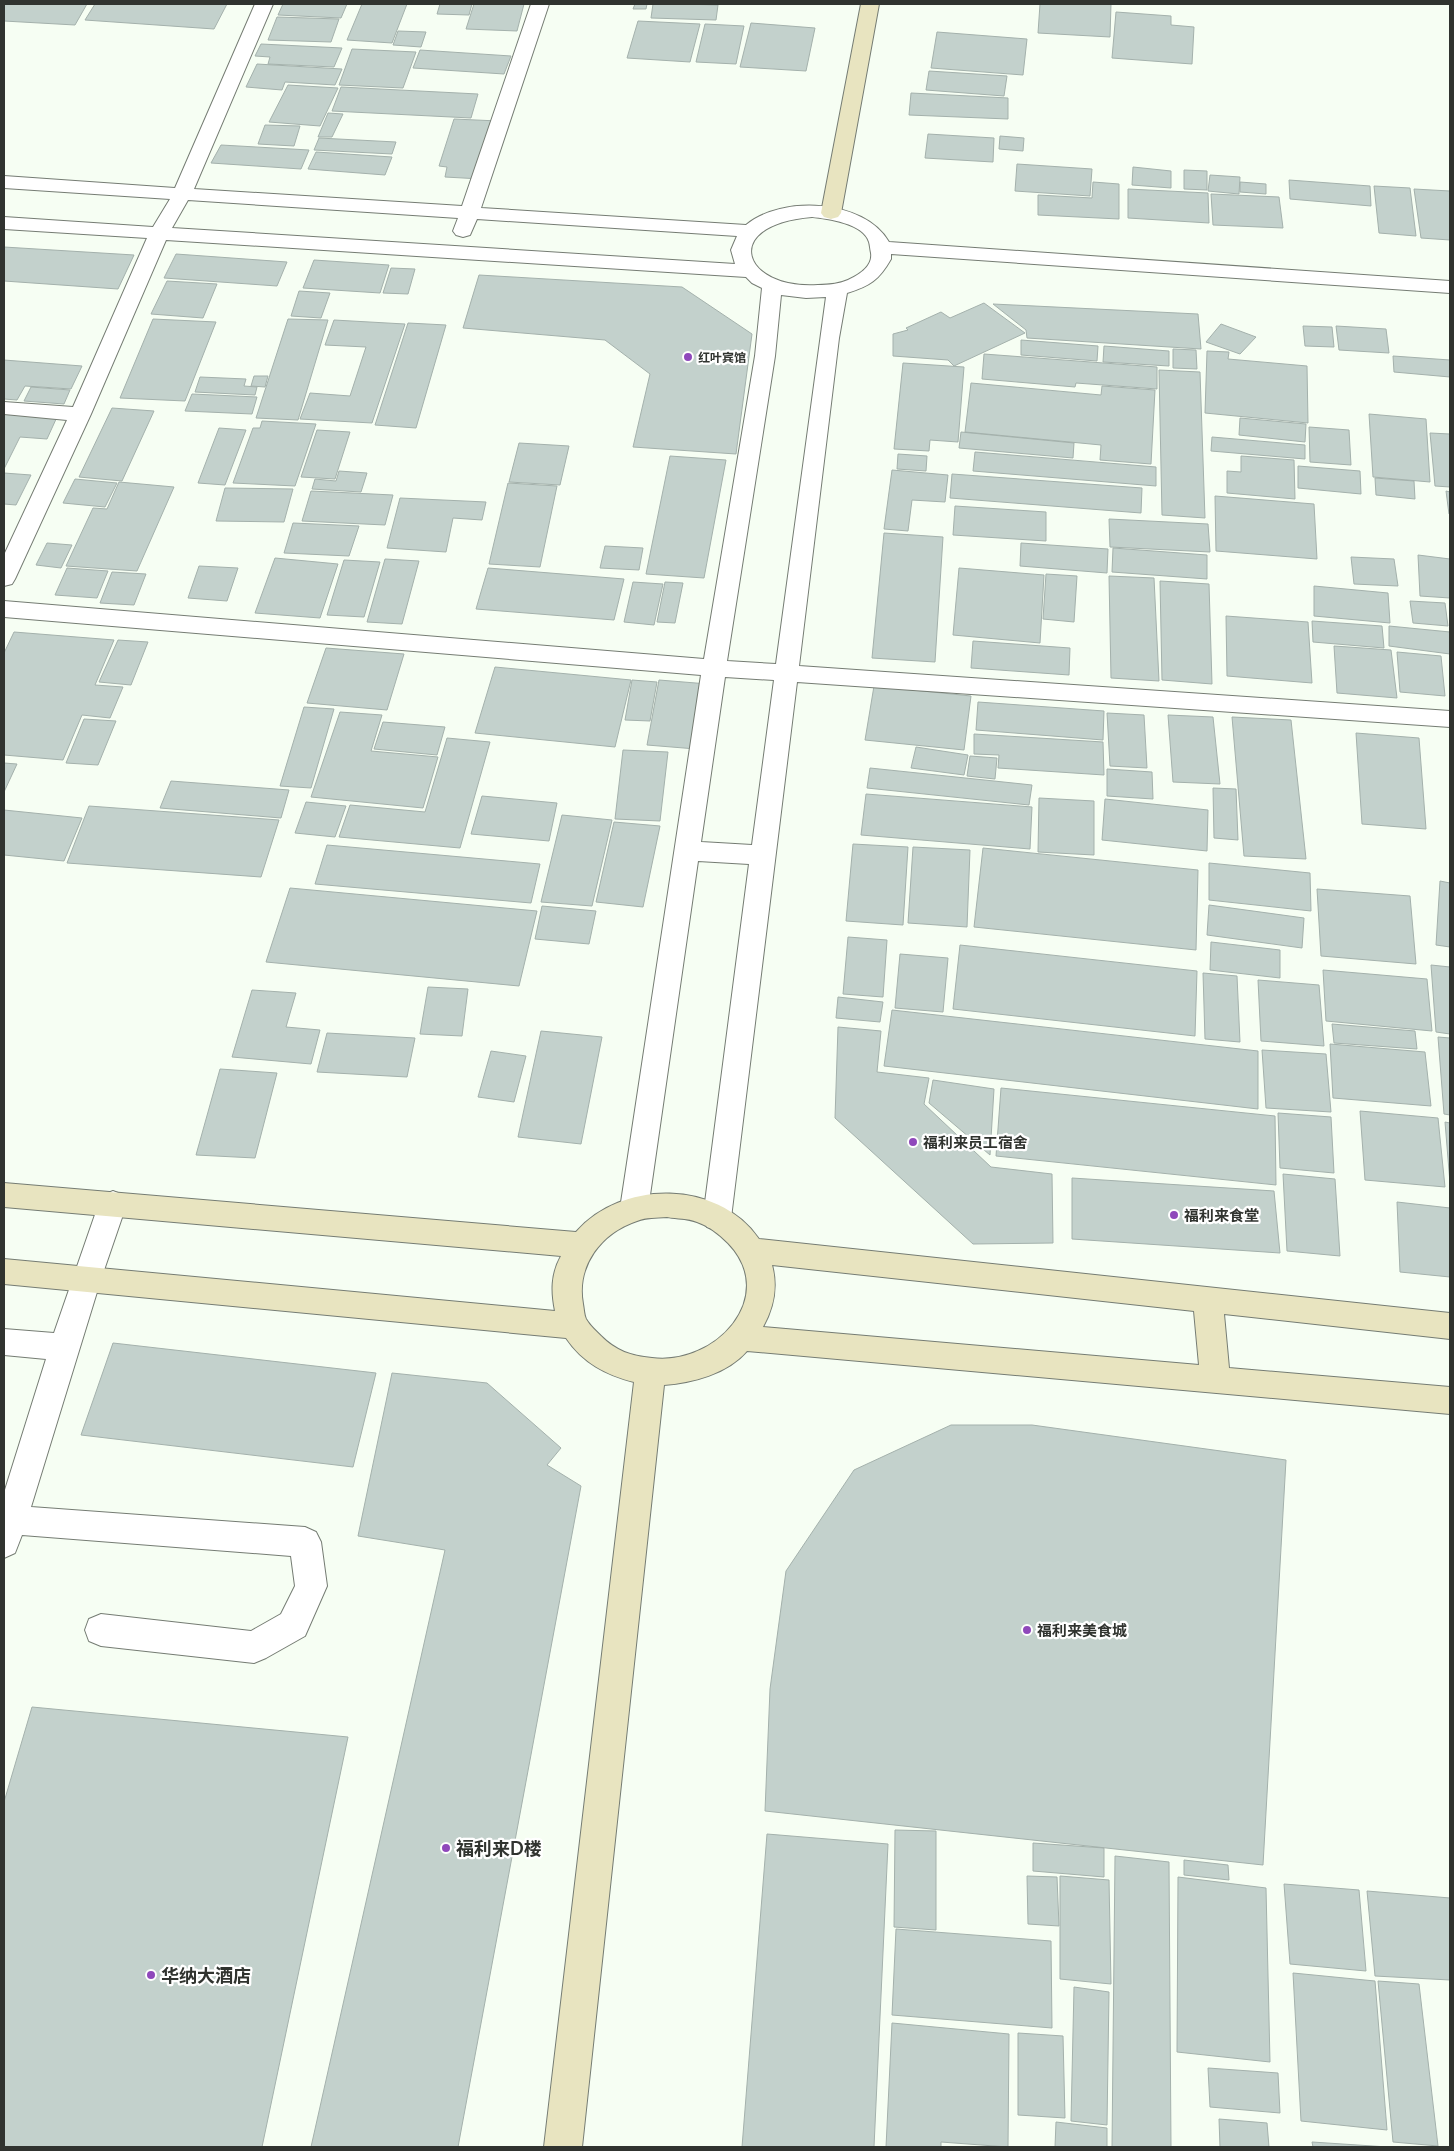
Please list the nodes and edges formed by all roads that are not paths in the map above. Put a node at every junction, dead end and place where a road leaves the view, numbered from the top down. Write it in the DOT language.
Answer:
graph roads {
  1 [pos="264,4"];
  2 [pos="540,4"];
  3 [pos="870,4"];
  4 [pos="4,182"];
  5 [pos="182,194"];
  6 [pos="831,213"];
  7 [pos="470,214"];
  8 [pos="4,223"];
  9 [pos="749,231"];
  10 [pos="159,234"];
  11 [pos="881,247"];
  12 [pos="454,253"];
  13 [pos="748,271"];
  14 [pos="772,286"];
  15 [pos="1450,287"];
  16 [pos="838,290"];
  17 [pos="4,408"];
  18 [pos="80,414"];
  19 [pos="4,578"];
  20 [pos="4,609"];
  21 [pos="714,668"];
  22 [pos="785,674"];
  23 [pos="1450,719"];
  24 [pos="687,851"];
  25 [pos="762,855"];
  26 [pos="4,1194"];
  27 [pos="112,1203"];
  28 [pos="634,1209"];
  29 [pos="717,1218"];
  30 [pos="581,1244"];
  31 [pos="752,1251"];
  32 [pos="4,1272"];
  33 [pos="86,1279"];
  34 [pos="1208,1300"];
  35 [pos="574,1326"];
  36 [pos="1450,1326"];
  37 [pos="742,1338"];
  38 [pos="4,1342"];
  39 [pos="64,1347"];
  40 [pos="650,1373"];
  41 [pos="1215,1380"];
  42 [pos="1450,1401"];
  43 [pos="7,1532"];
  44 [pos="101,1630"];
  45 [pos="563,2147"];
  1 -- 5 [label="street"];
  2 -- 7 [label="street"];
  3 -- 6 [label="street"];
  4 -- 5 [label="street"];
  5 -- 7 [label="street"];
  5 -- 10 [label="street"];
  6 -- 9 [label="street"];
  6 -- 11 [label="street"];
  7 -- 9 [label="street"];
  7 -- 12 [label="street"];
  8 -- 10 [label="street"];
  9 -- 13 [label="street"];
  10 -- 12 [label="street"];
  10 -- 18 [label="street"];
  11 -- 15 [label="street"];
  11 -- 16 [label="street"];
  12 -- 13 [label="street"];
  13 -- 14 [label="street"];
  14 -- 16 [label="street"];
  14 -- 21 [label="street"];
  16 -- 22 [label="street"];
  17 -- 18 [label="street"];
  18 -- 19 [label="street"];
  20 -- 21 [label="street"];
  21 -- 22 [label="street"];
  21 -- 24 [label="street"];
  22 -- 23 [label="street"];
  22 -- 25 [label="street"];
  24 -- 25 [label="street"];
  24 -- 28 [label="street"];
  25 -- 29 [label="street"];
  26 -- 27 [label="street"];
  27 -- 30 [label="street"];
  27 -- 33 [label="street"];
  28 -- 29 [label="street"];
  28 -- 30 [label="street"];
  29 -- 31 [label="street"];
  30 -- 35 [label="street"];
  31 -- 34 [label="street"];
  31 -- 37 [label="street"];
  32 -- 33 [label="street"];
  33 -- 35 [label="street"];
  33 -- 39 [label="street"];
  34 -- 36 [label="street"];
  34 -- 41 [label="street"];
  35 -- 40 [label="street"];
  37 -- 40 [label="street"];
  37 -- 41 [label="street"];
  38 -- 39 [label="street"];
  39 -- 43 [label="street"];
  40 -- 45 [label="street"];
  41 -- 42 [label="street"];
  43 -- 44 [label="street"];
}
